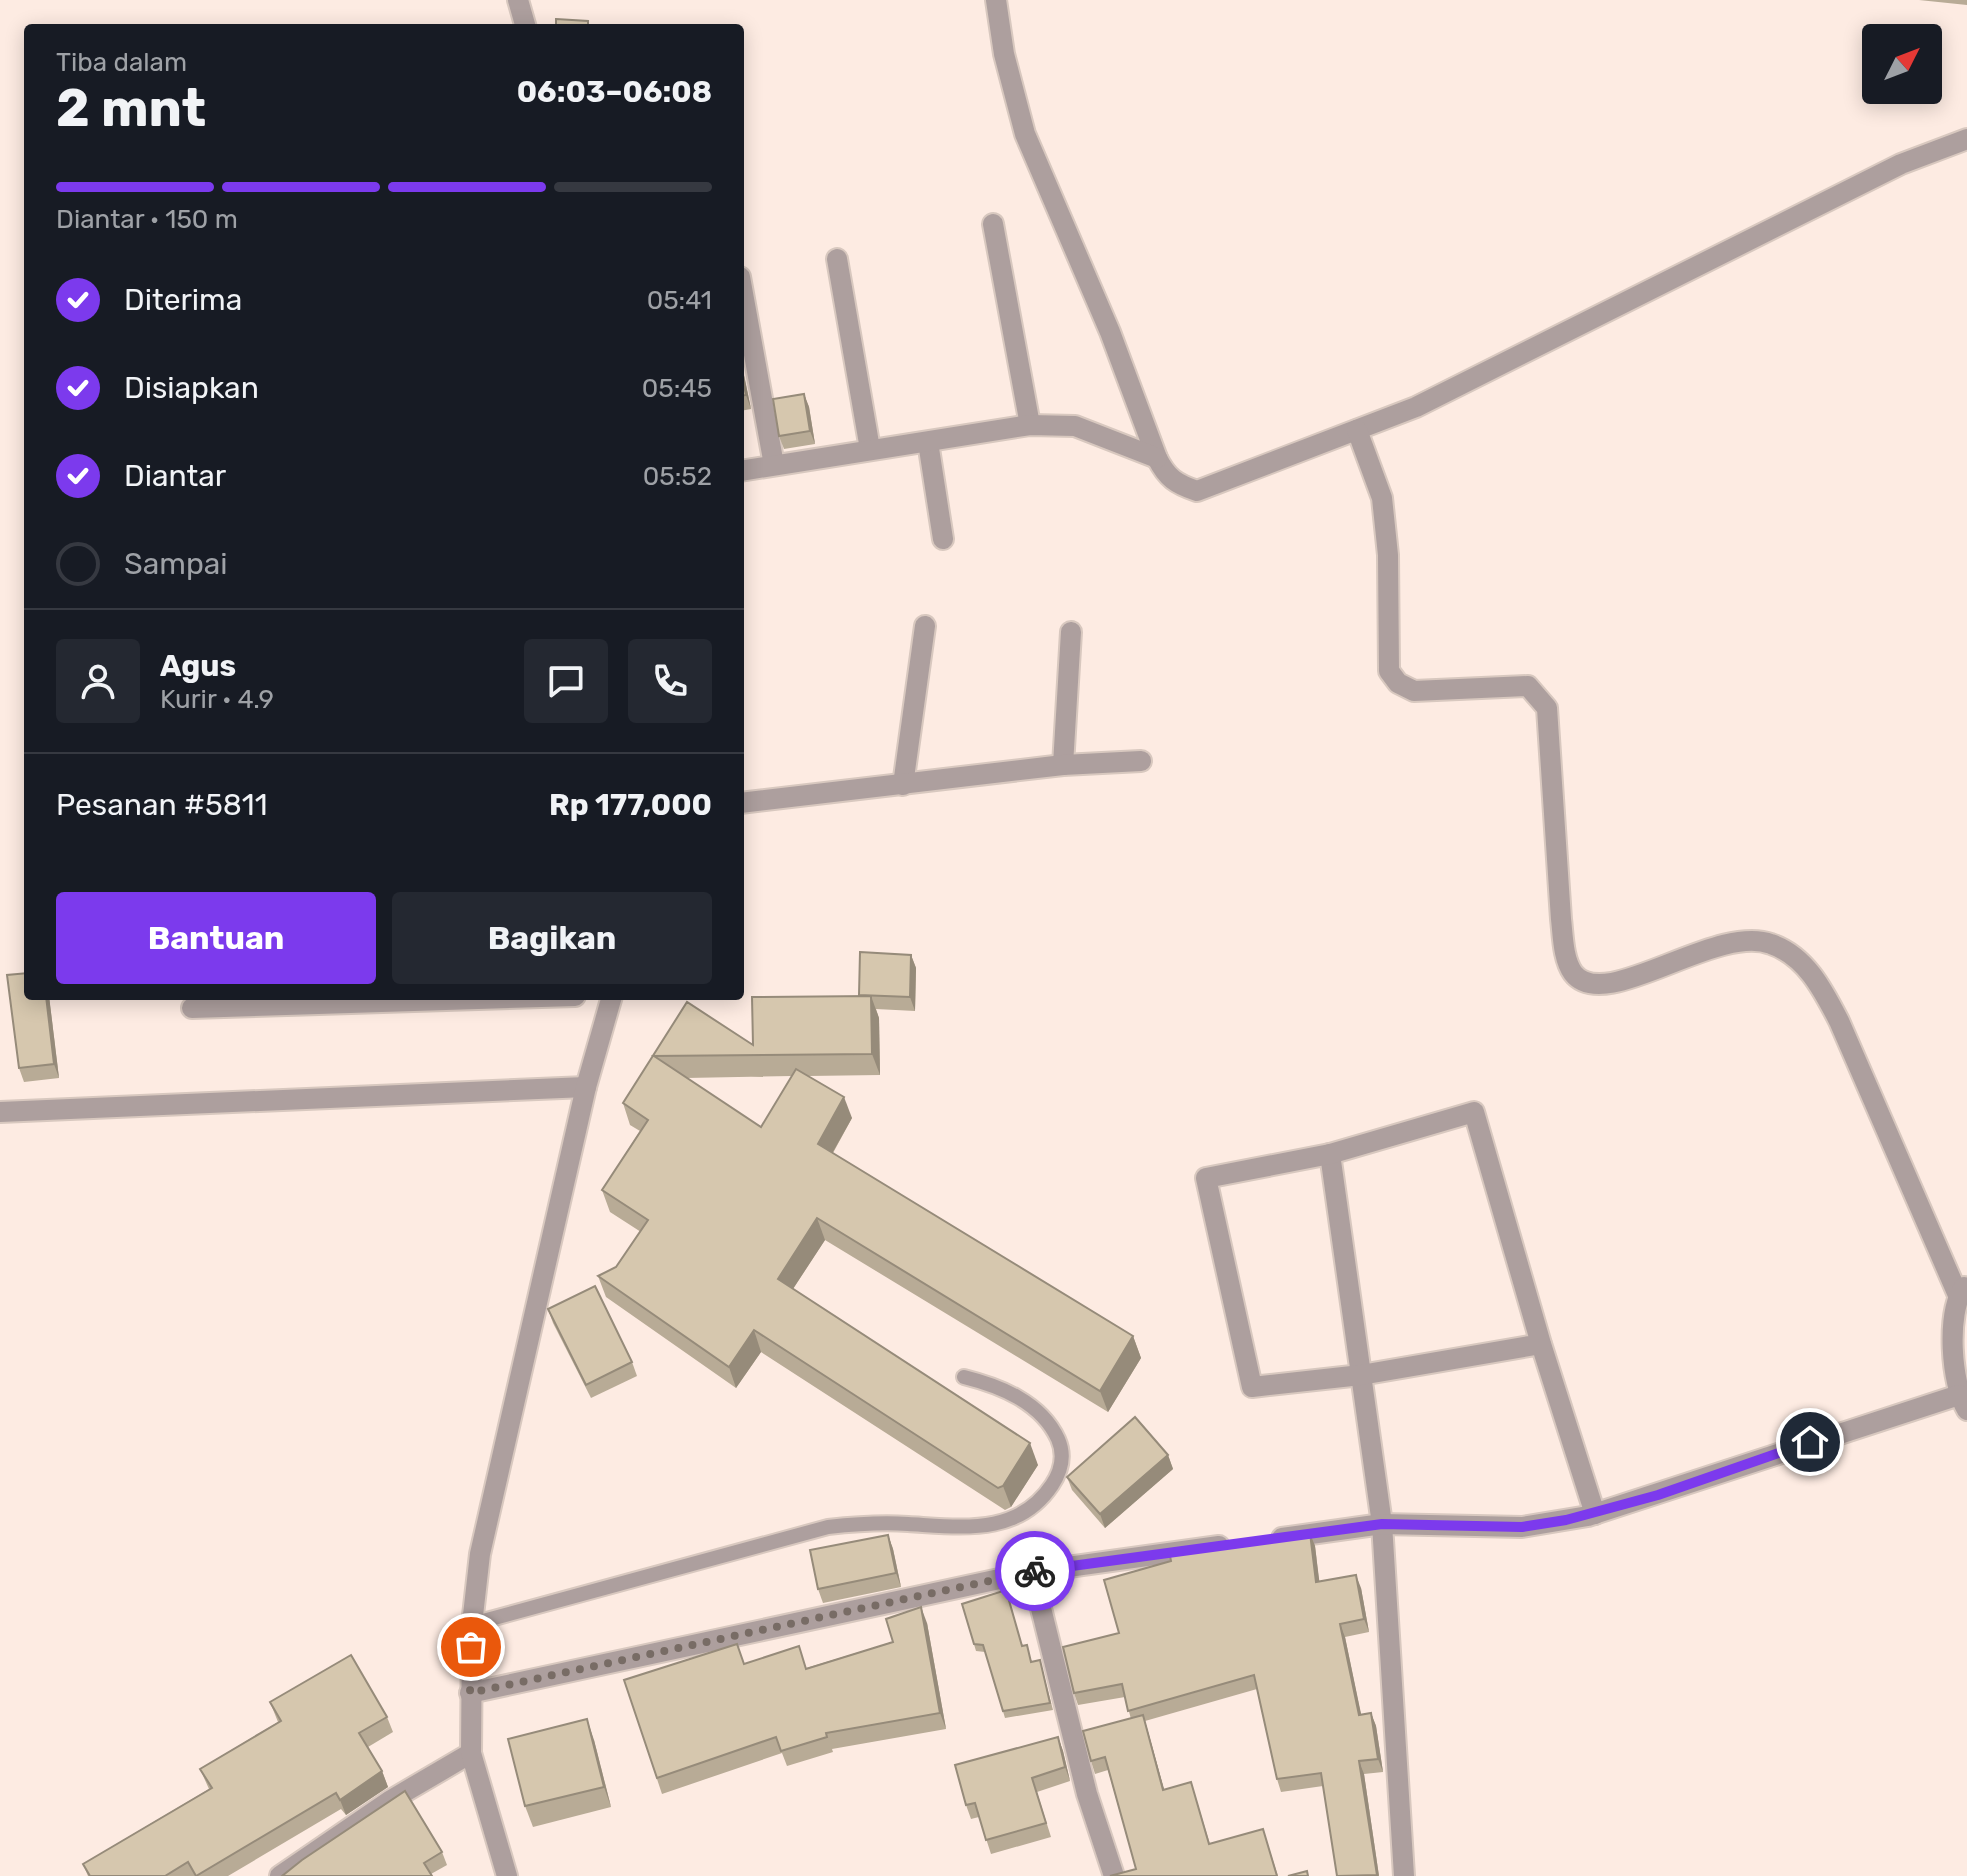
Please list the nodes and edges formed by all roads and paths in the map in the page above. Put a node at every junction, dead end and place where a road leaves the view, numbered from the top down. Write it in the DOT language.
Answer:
graph roads {
  1 [pos="518,0"];
  2 [pos="996,0"];
  3 [pos="525,24"];
  4 [pos="1967,139"];
  5 [pos="993,224"];
  6 [pos="837,259"];
  7 [pos="744,299"];
  8 [pos="1030,425"];
  9 [pos="1357,430"];
  10 [pos="928,442"];
  11 [pos="870,449"];
  12 [pos="1157,458"];
  13 [pos="774,465"];
  14 [pos="744,470"];
  15 [pos="943,539"];
  16 [pos="925,626"];
  17 [pos="1071,632"];
  18 [pos="1141,761"];
  19 [pos="1063,765"];
  20 [pos="903,785"];
  21 [pos="744,803"];
  22 [pos="447,1000"];
  23 [pos="611,1000"];
  24 [pos="192,1008"];
  25 [pos="586,1087"];
  26 [pos="0,1112"];
  27 [pos="1330,1154"];
  28 [pos="1962,1289"];
  29 [pos="1541,1344"];
  30 [pos="1361,1375"];
  31 [pos="964,1377"];
  32 [pos="1963,1402"];
  33 [pos="1595,1514"];
  34 [pos="1382,1524"];
  35 [pos="1032,1572"];
  36 [pos="472,1624"];
  37 [pos="470,1693"];
  38 [pos="471,1753"];
  39 [pos="280,1876"];
  40 [pos="507,1876"];
  41 [pos="1114,1876"];
  42 [pos="1404,1876"];
  1 -- 3 [label="street"];
  2 -- 12 [label="street"];
  4 -- 9 [label="street"];
  5 -- 8 [label="street"];
  6 -- 11 [label="street"];
  7 -- 13 [label="street"];
  8 -- 10 [label="street"];
  8 -- 12 [label="street"];
  9 -- 12 [label="street"];
  9 -- 28 [label="street"];
  10 -- 11 [label="street"];
  10 -- 15 [label="street"];
  11 -- 13 [label="street"];
  13 -- 14 [label="street"];
  16 -- 20 [label="street"];
  17 -- 19 [label="street"];
  18 -- 19 [label="street"];
  19 -- 20 [label="street"];
  20 -- 21 [label="street"];
  22 -- 24 [label="street"];
  23 -- 25 [label="street"];
  25 -- 26 [label="street"];
  25 -- 36 [label="street"];
  27 -- 29 [label="street"];
  27 -- 30 [label="street"];
  27 -- 30 [label="street"];
  28 -- 32 [label="street"];
  29 -- 30 [label="street"];
  29 -- 33 [label="street"];
  30 -- 34 [label="street"];
  31 -- 36 [label="lane"];
  32 -- 33 [label="street"];
  33 -- 34 [label="street"];
  34 -- 35 [label="street"];
  34 -- 42 [label="street"];
  35 -- 37 [label="street"];
  35 -- 41 [label="street"];
  36 -- 37 [label="street"];
  37 -- 38 [label="street"];
  38 -- 39 [label="street"];
  38 -- 40 [label="street"];
}
